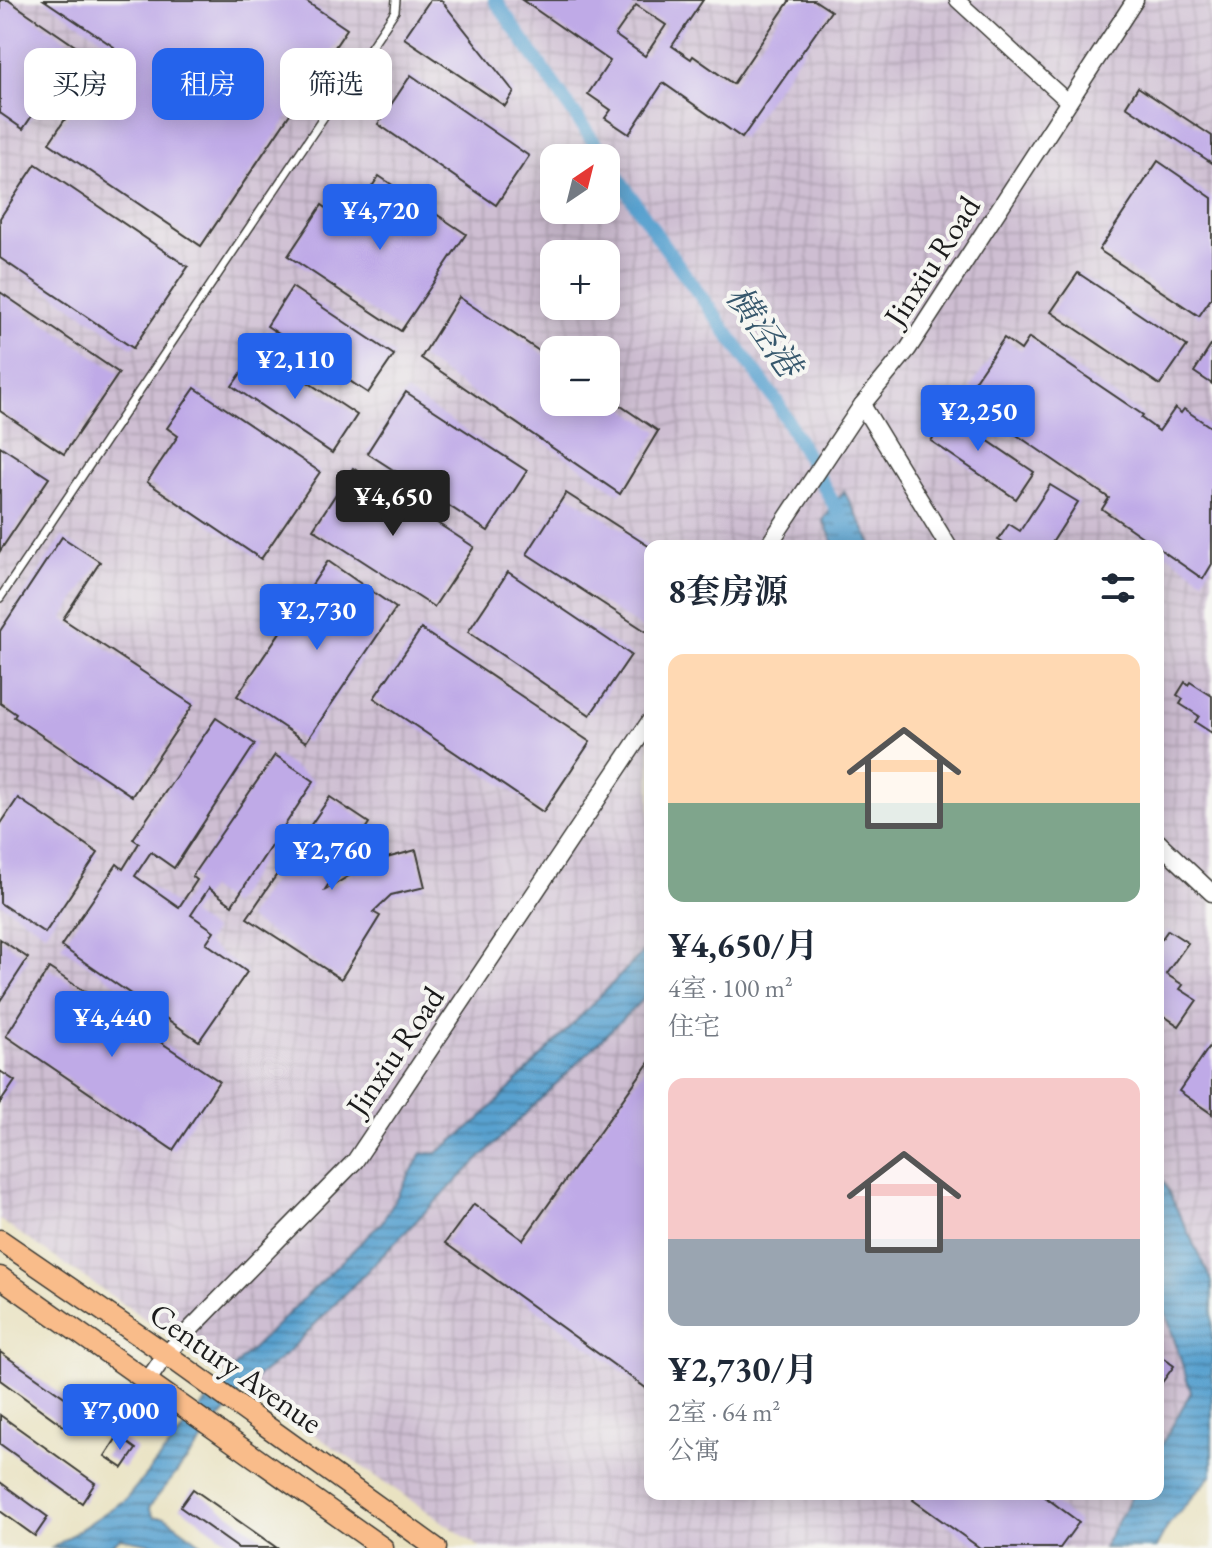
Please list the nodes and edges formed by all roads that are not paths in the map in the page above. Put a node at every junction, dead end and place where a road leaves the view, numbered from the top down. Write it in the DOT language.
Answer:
graph roads {
  1 [pos="396,0"];
  2 [pos="957,0"];
  3 [pos="1135,0"];
  4 [pos="1067,101"];
  5 [pos="862,405"];
  6 [pos="772,540"];
  7 [pos="944,540"];
  8 [pos="0,598"];
  9 [pos="644,730"];
  10 [pos="1164,848"];
  11 [pos="1212,893"];
  12 [pos="0,1240"];
  13 [pos="0,1277"];
  14 [pos="166,1354"];
  15 [pos="148,1380"];
  16 [pos="383,1548"];
  17 [pos="436,1548"];
  1 -- 8 [label="lane"];
  2 -- 4 [label="street"];
  3 -- 4 [label="street, Jinxiu Road"];
  4 -- 5 [label="street, Jinxiu Road"];
  5 -- 6 [label="street, Jinxiu Road"];
  5 -- 7 [label="street"];
  9 -- 14 [label="street, Jinxiu Road"];
  10 -- 11 [label="street"];
  12 -- 14 [label="main road, Century Avenue"];
  13 -- 15 [label="main road, Century Avenue"];
  14 -- 15 [label="street, Jinxiu Road"];
  14 -- 17 [label="main road, Century Avenue"];
  15 -- 16 [label="main road, Century Avenue"];
}
